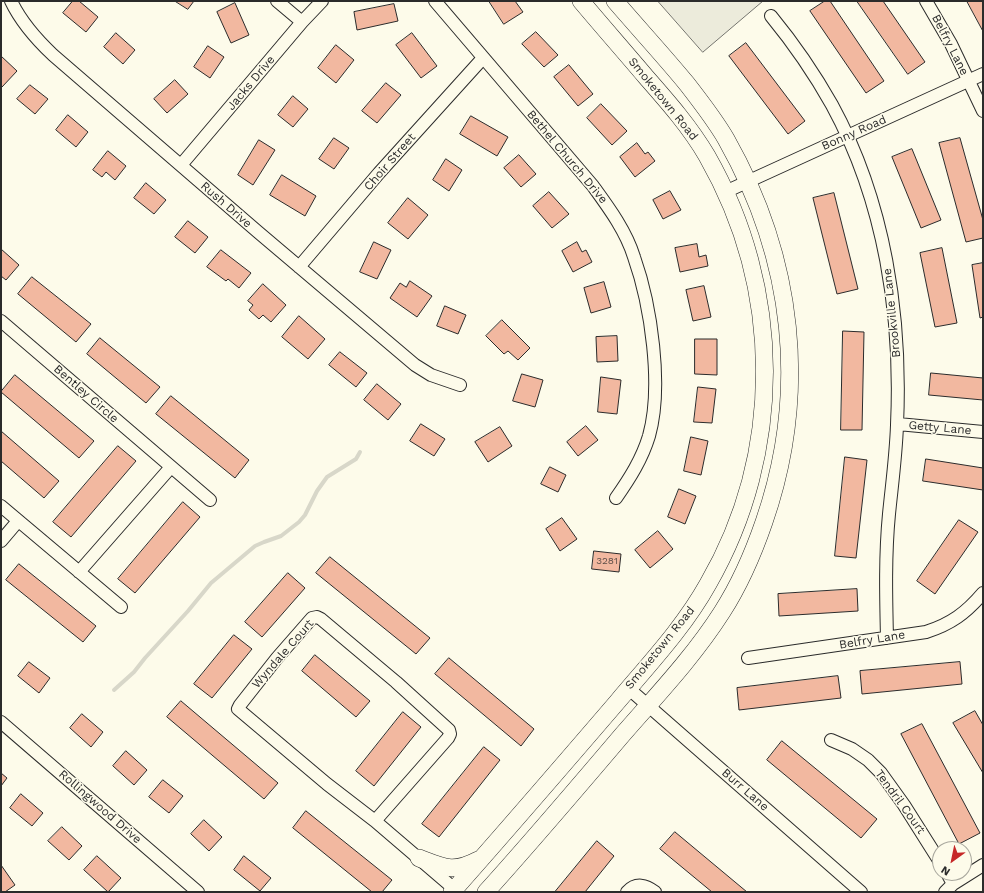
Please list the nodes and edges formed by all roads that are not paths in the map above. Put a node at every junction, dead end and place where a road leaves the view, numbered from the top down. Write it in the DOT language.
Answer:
graph roads {
  1 [pos="11,1"];
  2 [pos="277,1"];
  3 [pos="322,1"];
  4 [pos="435,1"];
  5 [pos="581,1"];
  6 [pos="615,1"];
  7 [pos="926,1"];
  8 [pos="771,16"];
  9 [pos="302,22"];
  10 [pos="482,58"];
  11 [pos="983,74"];
  12 [pos="969,81"];
  13 [pos="983,111"];
  14 [pos="847,136"];
  15 [pos="181,165"];
  16 [pos="748,181"];
  17 [pos="725,192"];
  18 [pos="299,267"];
  19 [pos="1,321"];
  20 [pos="460,385"];
  21 [pos="898,424"];
  22 [pos="983,432"];
  23 [pos="171,466"];
  24 [pos="616,498"];
  25 [pos="210,500"];
  26 [pos="1,506"];
  27 [pos="18,521"];
  28 [pos="1,541"];
  29 [pos="79,572"];
  30 [pos="983,593"];
  31 [pos="121,607"];
  32 [pos="887,638"];
  33 [pos="748,658"];
  34 [pos="628,688"];
  35 [pos="648,706"];
  36 [pos="1,722"];
  37 [pos="831,740"];
  38 [pos="375,821"];
  39 [pos="932,849"];
  40 [pos="420,858"];
  41 [pos="482,858"];
  42 [pos="983,865"];
  43 [pos="949,888"];
  44 [pos="455,891"];
  45 [pos="198,892"];
  46 [pos="486,892"];
  47 [pos="627,892"];
  48 [pos="655,892"];
  49 [pos="861,892"];
  1 -- 15 [label="street, Rush Drive"];
  2 -- 9 [label="street"];
  3 -- 9 [label="street, Jacks Drive"];
  4 -- 10 [label="street, Bethel Church Drive"];
  5 -- 17 [label="main road, Smoketown Road"];
  6 -- 16 [label="main road"];
  7 -- 12 [label="street, Belfry Lane"];
  8 -- 14 [label="street, Brookville Lane"];
  9 -- 15 [label="street, Jacks Drive"];
  10 -- 18 [label="street, Choir Street"];
  10 -- 24 [label="street, Bethel Church Drive"];
  11 -- 12 [label="street, Bonny Road"];
  12 -- 13 [label="street, Belfry Lane"];
  12 -- 14 [label="street, Bonny Road"];
  14 -- 16 [label="street, Bonny Road"];
  14 -- 21 [label="street, Brookville Lane"];
  15 -- 18 [label="street, Rush Drive"];
  16 -- 17 [label="street, Bonny Road"];
  16 -- 35 [label="main road"];
  17 -- 34 [label="main road, Smoketown Road"];
  18 -- 20 [label="street, Rush Drive"];
  19 -- 23 [label="street, Bentley Circle"];
  21 -- 22 [label="street, Getty Lane"];
  21 -- 32 [label="street, Brookville Lane"];
  23 -- 25 [label="street, Bentley Circle"];
  23 -- 29 [label="street"];
  26 -- 27 [label="street"];
  27 -- 28 [label="street"];
  27 -- 29 [label="street"];
  29 -- 31 [label="street"];
  30 -- 32 [label="street, Belfry Lane"];
  32 -- 33 [label="street, Belfry Lane"];
  34 -- 35 [label="street, Burr Lane"];
  34 -- 41 [label="main road, Smoketown Road"];
  35 -- 46 [label="main road"];
  35 -- 49 [label="street, Burr Lane"];
  36 -- 45 [label="street, Rollingwood Drive"];
  37 -- 39 [label="street, Tendril Court"];
  38 -- 38 [label="street, Wyndale Court"];
  38 -- 40 [label="street, Wyndale Court"];
  40 -- 41 [label="main road"];
  40 -- 44 [label="street, Wyndale Court"];
  41 -- 44 [label="main road, Smoketown Road"];
  42 -- 43 [label="street"];
  47 -- 48 [label="street"];
}
